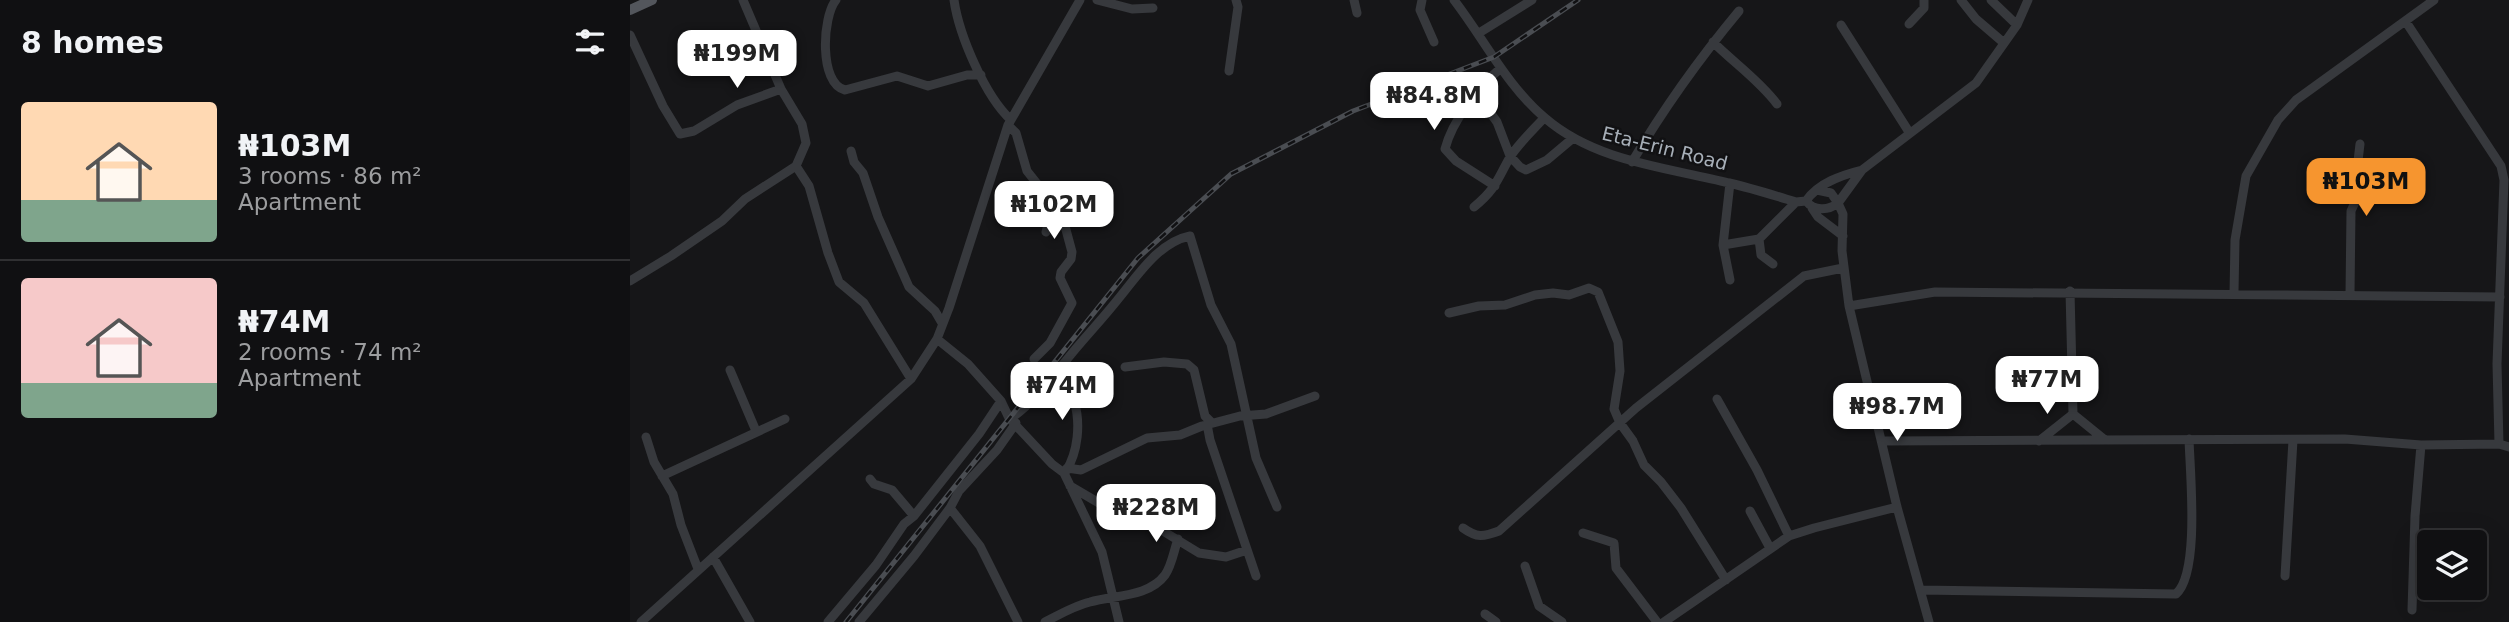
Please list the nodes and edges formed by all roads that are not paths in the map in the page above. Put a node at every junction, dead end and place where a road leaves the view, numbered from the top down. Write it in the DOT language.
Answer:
graph roads {
  1 [pos="637,0"];
  2 [pos="652,0"];
  3 [pos="743,0"];
  4 [pos="835,0"];
  5 [pos="954,0"];
  6 [pos="1080,0"];
  7 [pos="1097,0"];
  8 [pos="1236,0"];
  9 [pos="1354,0"];
  10 [pos="1422,0"];
  11 [pos="1454,0"];
  12 [pos="1532,0"];
  13 [pos="1924,0"];
  14 [pos="1990,0"];
  15 [pos="2028,0"];
  16 [pos="2434,0"];
  17 [pos="1965,1"];
  18 [pos="630,3"];
  19 [pos="1153,8"];
  20 [pos="630,10"];
  21 [pos="1739,11"];
  22 [pos="1357,13"];
  23 [pos="2406,22"];
  24 [pos="1909,24"];
  25 [pos="1841,25"];
  26 [pos="2017,25"];
  27 [pos="1479,33"];
  28 [pos="630,35"];
  29 [pos="1434,42"];
  30 [pos="1713,42"];
  31 [pos="2004,43"];
  32 [pos="1501,68"];
  33 [pos="1229,71"];
  34 [pos="981,75"];
  35 [pos="1484,82"];
  36 [pos="781,89"];
  37 [pos="1777,103"];
  38 [pos="1544,118"];
  39 [pos="1010,122"];
  40 [pos="1909,132"];
  41 [pos="1572,139"];
  42 [pos="2360,144"];
  43 [pos="851,151"];
  44 [pos="1510,156"];
  45 [pos="1632,162"];
  46 [pos="796,166"];
  47 [pos="1862,170"];
  48 [pos="1730,183"];
  49 [pos="1496,186"];
  50 [pos="1817,190"];
  51 [pos="1051,201"];
  52 [pos="1839,203"];
  53 [pos="1805,204"];
  54 [pos="1474,208"];
  55 [pos="1046,232"];
  56 [pos="1843,236"];
  57 [pos="1759,239"];
  58 [pos="1723,245"];
  59 [pos="1773,264"];
  60 [pos="1843,268"];
  61 [pos="1730,280"];
  62 [pos="630,281"];
  63 [pos="2070,291"];
  64 [pos="2234,293"];
  65 [pos="2350,294"];
  66 [pos="2500,297"];
  67 [pos="1849,306"];
  68 [pos="1449,313"];
  69 [pos="942,323"];
  70 [pos="937,339"];
  71 [pos="1034,359"];
  72 [pos="1125,367"];
  73 [pos="730,370"];
  74 [pos="1056,372"];
  75 [pos="911,379"];
  76 [pos="1315,396"];
  77 [pos="1717,399"];
  78 [pos="1001,401"];
  79 [pos="2073,414"];
  80 [pos="1247,415"];
  81 [pos="785,419"];
  82 [pos="1013,421"];
  83 [pos="1210,423"];
  84 [pos="1620,423"];
  85 [pos="756,431"];
  86 [pos="646,437"];
  87 [pos="2189,439"];
  88 [pos="2105,440"];
  89 [pos="2293,440"];
  90 [pos="1882,441"];
  91 [pos="2039,441"];
  92 [pos="2499,444"];
  93 [pos="2421,445"];
  94 [pos="2509,447"];
  95 [pos="1066,471"];
  96 [pos="662,476"];
  97 [pos="870,479"];
  98 [pos="1070,486"];
  99 [pos="1277,507"];
  100 [pos="1898,507"];
  101 [pos="950,508"];
  102 [pos="1750,511"];
  103 [pos="914,516"];
  104 [pos="1463,528"];
  105 [pos="1583,533"];
  106 [pos="1789,536"];
  107 [pos="1178,539"];
  108 [pos="1770,548"];
  109 [pos="1247,550"];
  110 [pos="713,557"];
  111 [pos="1525,566"];
  112 [pos="698,569"];
  113 [pos="1256,576"];
  114 [pos="2285,576"];
  115 [pos="1726,579"];
  116 [pos="1921,590"];
  117 [pos="1114,596"];
  118 [pos="2412,610"];
  119 [pos="1485,614"];
  120 [pos="641,622"];
  121 [pos="750,622"];
  122 [pos="828,622"];
  123 [pos="859,622"];
  124 [pos="1018,622"];
  125 [pos="1045,622"];
  126 [pos="1119,622"];
  127 [pos="1496,622"];
  128 [pos="1562,622"];
  129 [pos="1657,622"];
  130 [pos="1664,622"];
  131 [pos="1929,622"];
  1 -- 18 [label="main road"];
  2 -- 20 [label="main road"];
  3 -- 36 [label="street"];
  4 -- 34 [label="street"];
  5 -- 34 [label="street"];
  6 -- 39 [label="street"];
  7 -- 19 [label="street"];
  8 -- 33 [label="street"];
  9 -- 22 [label="street"];
  10 -- 29 [label="street"];
  11 -- 27 [label="street, Eta-Erin Road"];
  12 -- 27 [label="street"];
  13 -- 24 [label="street"];
  14 -- 26 [label="street"];
  15 -- 26 [label="street"];
  16 -- 23 [label="street"];
  17 -- 31 [label="street"];
  21 -- 30 [label="street"];
  23 -- 64 [label="street"];
  23 -- 66 [label="street"];
  25 -- 40 [label="street"];
  26 -- 31 [label="street"];
  27 -- 32 [label="street, Eta-Erin Road"];
  28 -- 36 [label="street"];
  30 -- 37 [label="street"];
  30 -- 45 [label="street"];
  31 -- 40 [label="street"];
  32 -- 35 [label="street"];
  32 -- 38 [label="street, Eta-Erin Road"];
  34 -- 39 [label="street"];
  35 -- 44 [label="street"];
  35 -- 49 [label="street"];
  36 -- 46 [label="street"];
  38 -- 41 [label="street, Eta-Erin Road"];
  38 -- 44 [label="street"];
  39 -- 51 [label="street"];
  39 -- 69 [label="street"];
  40 -- 47 [label="street"];
  41 -- 44 [label="street"];
  41 -- 45 [label="street, Eta-Erin Road"];
  42 -- 65 [label="street"];
  43 -- 69 [label="street"];
  44 -- 49 [label="street"];
  45 -- 48 [label="street, Eta-Erin Road"];
  46 -- 62 [label="street"];
  46 -- 75 [label="street"];
  47 -- 50 [label="street"];
  47 -- 52 [label="street"];
  48 -- 53 [label="street, Eta-Erin Road"];
  48 -- 58 [label="street"];
  49 -- 54 [label="street"];
  50 -- 52 [label="street"];
  50 -- 53 [label="street"];
  51 -- 55 [label="street"];
  51 -- 71 [label="street"];
  52 -- 53 [label="street"];
  52 -- 56 [label="street"];
  53 -- 56 [label="street"];
  53 -- 57 [label="street"];
  56 -- 60 [label="street"];
  57 -- 58 [label="street"];
  57 -- 59 [label="street"];
  58 -- 61 [label="street"];
  60 -- 67 [label="street"];
  60 -- 84 [label="street"];
  63 -- 64 [label="street"];
  63 -- 67 [label="street"];
  63 -- 79 [label="street"];
  64 -- 65 [label="street"];
  65 -- 66 [label="street"];
  66 -- 92 [label="street"];
  67 -- 90 [label="street"];
  68 -- 84 [label="street"];
  69 -- 70 [label="street"];
  70 -- 75 [label="street"];
  70 -- 78 [label="street"];
  72 -- 83 [label="street"];
  73 -- 85 [label="street"];
  74 -- 80 [label="street"];
  74 -- 82 [label="street"];
  74 -- 95 [label="street"];
  75 -- 110 [label="street"];
  76 -- 80 [label="street"];
  77 -- 106 [label="street"];
  78 -- 82 [label="street"];
  78 -- 103 [label="street"];
  79 -- 88 [label="street"];
  79 -- 91 [label="street"];
  80 -- 83 [label="street"];
  80 -- 99 [label="street"];
  81 -- 85 [label="street"];
  82 -- 95 [label="street"];
  82 -- 101 [label="street"];
  83 -- 95 [label="street"];
  83 -- 109 [label="street"];
  84 -- 104 [label="street"];
  84 -- 115 [label="street"];
  85 -- 96 [label="street"];
  86 -- 96 [label="street"];
  87 -- 88 [label="street"];
  87 -- 89 [label="street"];
  87 -- 116 [label="street"];
  88 -- 91 [label="street"];
  89 -- 93 [label="street"];
  89 -- 114 [label="street"];
  90 -- 91 [label="street"];
  90 -- 100 [label="street"];
  92 -- 93 [label="street"];
  92 -- 94 [label="street"];
  93 -- 118 [label="street"];
  95 -- 98 [label="street"];
  96 -- 112 [label="street"];
  97 -- 103 [label="street"];
  98 -- 107 [label="street"];
  98 -- 117 [label="street"];
  100 -- 106 [label="street"];
  100 -- 116 [label="street"];
  101 -- 123 [label="street"];
  101 -- 124 [label="street"];
  102 -- 108 [label="street"];
  103 -- 122 [label="street"];
  105 -- 129 [label="street"];
  106 -- 108 [label="street"];
  107 -- 109 [label="street"];
  107 -- 117 [label="street"];
  108 -- 115 [label="street"];
  109 -- 113 [label="street"];
  110 -- 112 [label="street"];
  110 -- 121 [label="street"];
  111 -- 128 [label="street"];
  112 -- 120 [label="street"];
  115 -- 130 [label="street"];
  116 -- 131 [label="street"];
  117 -- 125 [label="street"];
  117 -- 126 [label="street"];
  119 -- 127 [label="street"];
}
